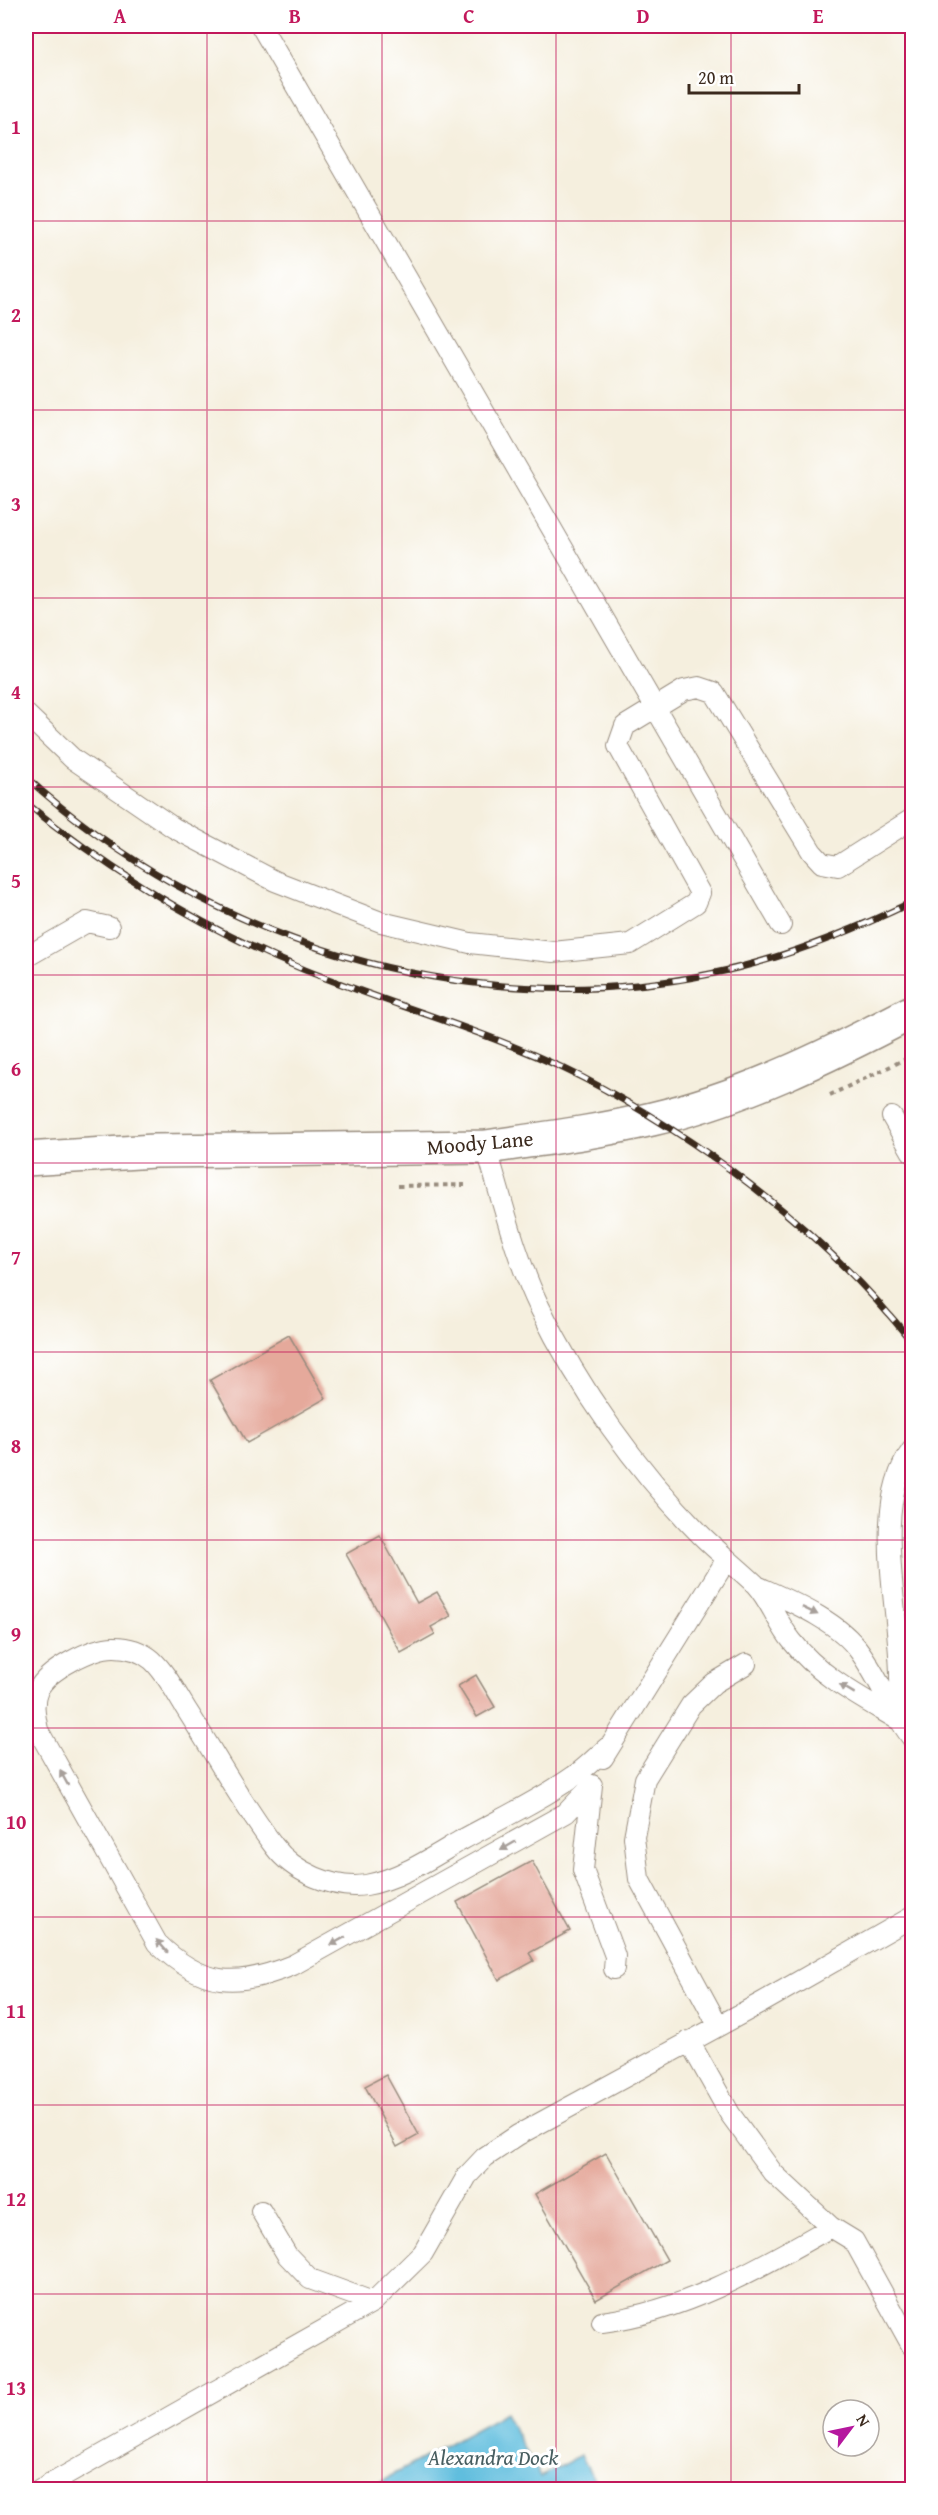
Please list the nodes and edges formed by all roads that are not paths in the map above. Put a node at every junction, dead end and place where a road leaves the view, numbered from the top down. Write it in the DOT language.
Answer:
graph roads {
  1 [pos="261,26"];
  2 [pos="657,706"];
  3 [pos="26,714"];
  4 [pos="912,819"];
  5 [pos="781,925"];
  6 [pos="109,927"];
  7 [pos="26,957"];
  8 [pos="912,1012"];
  9 [pos="892,1117"];
  10 [pos="486,1147"];
  11 [pos="912,1152"];
  12 [pos="26,1159"];
  13 [pos="912,1450"];
  14 [pos="727,1559"];
  15 [pos="757,1586"];
  16 [pos="746,1664"];
  17 [pos="897,1719"];
  18 [pos="912,1738"];
  19 [pos="608,1747"];
  20 [pos="591,1787"];
  21 [pos="912,1917"];
  22 [pos="614,1969"];
  23 [pos="718,2025"];
  24 [pos="689,2041"];
  25 [pos="261,2211"];
  26 [pos="831,2227"];
  27 [pos="373,2302"];
  28 [pos="602,2322"];
  29 [pos="912,2346"];
  30 [pos="40,2490"];
  1 -- 2 [label="lane"];
  2 -- 3 [label="lane"];
  2 -- 4 [label="lane"];
  2 -- 5 [label="lane"];
  6 -- 7 [label="lane"];
  8 -- 10 [label="street, Moody Lane"];
  9 -- 11 [label="lane"];
  10 -- 12 [label="street, Moody Lane"];
  10 -- 14 [label="lane"];
  13 -- 17 [label="lane"];
  14 -- 15 [label="lane"];
  14 -- 19 [label="lane"];
  17 -- 15 [label="lane, one-way"];
  15 -- 17 [label="lane, one-way"];
  16 -- 23 [label="lane"];
  17 -- 18 [label="lane"];
  19 -- 20 [label="lane"];
  20 -- 19 [label="lane, one-way"];
  20 -- 22 [label="lane"];
  21 -- 23 [label="lane"];
  23 -- 24 [label="lane"];
  24 -- 26 [label="lane"];
  24 -- 27 [label="lane"];
  25 -- 27 [label="lane"];
  26 -- 28 [label="lane"];
  26 -- 29 [label="lane"];
  27 -- 30 [label="lane"];
}
